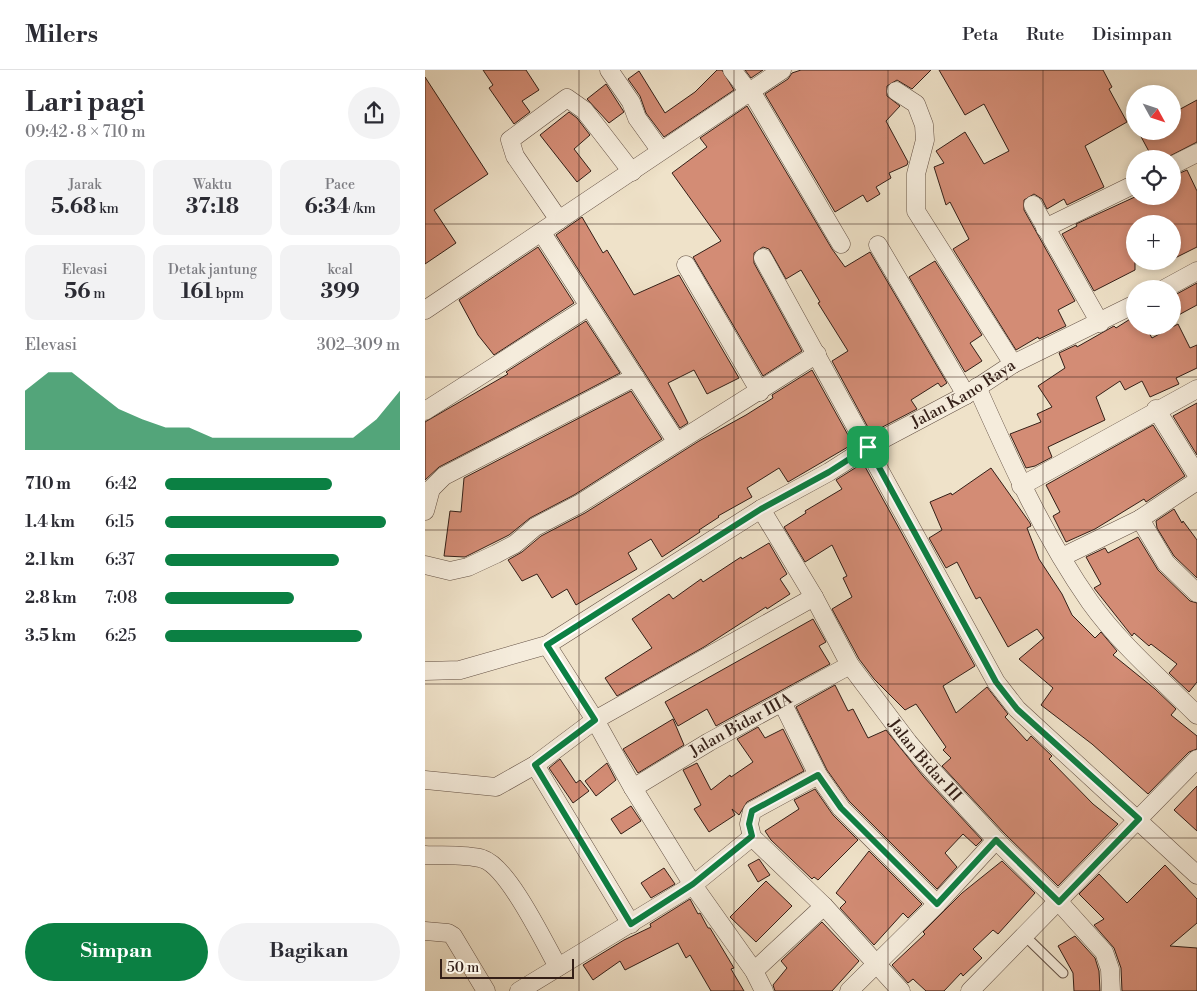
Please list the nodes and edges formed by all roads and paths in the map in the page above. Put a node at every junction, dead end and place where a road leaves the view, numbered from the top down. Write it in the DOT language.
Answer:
graph roads {
  1 [pos="609,70"];
  2 [pos="732,70"];
  3 [pos="782,70"];
  4 [pos="896,91"];
  5 [pos="750,92"];
  6 [pos="660,150"];
  7 [pos="1197,153"];
  8 [pos="1181,161"];
  9 [pos="632,172"];
  10 [pos="1126,188"];
  11 [pos="1033,205"];
  12 [pos="559,220"];
  13 [pos="1045,228"];
  14 [pos="542,232"];
  15 [pos="841,244"];
  16 [pos="878,245"];
  17 [pos="763,258"];
  18 [pos="686,265"];
  19 [pos="1197,271"];
  20 [pos="1180,280"];
  21 [pos="588,307"];
  22 [pos="1126,309"];
  23 [pos="425,310"];
  24 [pos="1100,323"];
  25 [pos="817,354"];
  26 [pos="1013,364"];
  27 [pos="635,377"];
  28 [pos="1197,388"];
  29 [pos="971,391"];
  30 [pos="759,392"];
  31 [pos="1156,409"];
  32 [pos="425,411"];
  33 [pos="676,441"];
  34 [pos="868,447"];
  35 [pos="1197,475"];
  36 [pos="1197,481"];
  37 [pos="1021,486"];
  38 [pos="761,509"];
  39 [pos="425,511"];
  40 [pos="1140,519"];
  41 [pos="1062,557"];
  42 [pos="425,565"];
  43 [pos="1197,593"];
  44 [pos="813,597"];
  45 [pos="547,645"];
  46 [pos="850,666"];
  47 [pos="425,671"];
  48 [pos="782,702"];
  49 [pos="1197,715"];
  50 [pos="595,720"];
  51 [pos="1197,759"];
  52 [pos="535,765"];
  53 [pos="818,775"];
  54 [pos="425,780"];
  55 [pos="633,788"];
  56 [pos="1139,819"];
  57 [pos="752,836"];
  58 [pos="996,840"];
  59 [pos="425,855"];
  60 [pos="1197,875"];
  61 [pos="693,884"];
  62 [pos="1059,902"];
  63 [pos="937,904"];
  64 [pos="824,906"];
  65 [pos="631,924"];
  66 [pos="425,931"];
  67 [pos="1025,936"];
  68 [pos="876,964"];
  69 [pos="558,967"];
  70 [pos="753,971"];
  71 [pos="1063,973"];
  72 [pos="486,991"];
  73 [pos="519,991"];
  74 [pos="764,991"];
  75 [pos="849,991"];
  76 [pos="901,991"];
  77 [pos="969,991"];
  78 [pos="1111,991"];
  1 -- 6 [label="street"];
  2 -- 5 [label="street"];
  3 -- 5 [label="street"];
  4 -- 26 [label="street"];
  5 -- 6 [label="street"];
  5 -- 15 [label="street"];
  6 -- 9 [label="street"];
  7 -- 8 [label="street"];
  9 -- 12 [label="street"];
  9 -- 12 [label="street"];
  10 -- 13 [label="street"];
  11 -- 13 [label="street"];
  12 -- 14 [label="street"];
  13 -- 24 [label="street"];
  14 -- 21 [label="street"];
  14 -- 23 [label="street"];
  16 -- 29 [label="street"];
  17 -- 25 [label="street"];
  18 -- 30 [label="street"];
  19 -- 20 [label="street"];
  21 -- 27 [label="street"];
  21 -- 32 [label="street"];
  22 -- 24 [label="street, Jalan Kano Raya"];
  24 -- 26 [label="street, Jalan Kano Raya"];
  25 -- 30 [label="street"];
  25 -- 34 [label="street"];
  26 -- 29 [label="street, Jalan Kano Raya"];
  27 -- 33 [label="street"];
  27 -- 39 [label="street"];
  28 -- 31 [label="street"];
  29 -- 34 [label="street, Jalan Kano Raya"];
  29 -- 37 [label="street"];
  30 -- 33 [label="street"];
  31 -- 35 [label="street"];
  31 -- 37 [label="street"];
  33 -- 42 [label="street"];
  34 -- 38 [label="street, Jalan Kano Raya"];
  34 -- 56 [label="street"];
  36 -- 40 [label="street"];
  37 -- 41 [label="street"];
  38 -- 44 [label="street, Jalan Bidar III"];
  38 -- 45 [label="street, Jalan Kano Raya"];
  40 -- 41 [label="street"];
  40 -- 43 [label="street"];
  41 -- 49 [label="street"];
  44 -- 46 [label="street, Jalan Bidar III"];
  44 -- 50 [label="street"];
  45 -- 47 [label="street, Jalan Kano Raya"];
  45 -- 50 [label="street"];
  46 -- 48 [label="street, Jalan Bidar IIIA"];
  46 -- 58 [label="street, Jalan Bidar III"];
  48 -- 53 [label="street"];
  48 -- 55 [label="street, Jalan Bidar IIIA"];
  50 -- 52 [label="street"];
  50 -- 55 [label="street"];
  51 -- 56 [label="street"];
  52 -- 54 [label="street"];
  52 -- 65 [label="street"];
  53 -- 57 [label="street"];
  53 -- 63 [label="street"];
  55 -- 61 [label="street"];
  56 -- 60 [label="street"];
  56 -- 62 [label="street"];
  57 -- 61 [label="street"];
  57 -- 64 [label="street"];
  58 -- 62 [label="street, Jalan Bidar III"];
  58 -- 63 [label="street"];
  59 -- 69 [label="street"];
  61 -- 65 [label="street"];
  61 -- 70 [label="street"];
  62 -- 67 [label="street"];
  62 -- 78 [label="street, Jalan Bidar III"];
  63 -- 68 [label="street"];
  64 -- 68 [label="street"];
  64 -- 70 [label="street"];
  65 -- 69 [label="street"];
  66 -- 72 [label="street"];
  67 -- 71 [label="lane"];
  67 -- 77 [label="street"];
  68 -- 75 [label="street"];
  68 -- 76 [label="street"];
  69 -- 73 [label="street"];
  70 -- 74 [label="street"];
}
